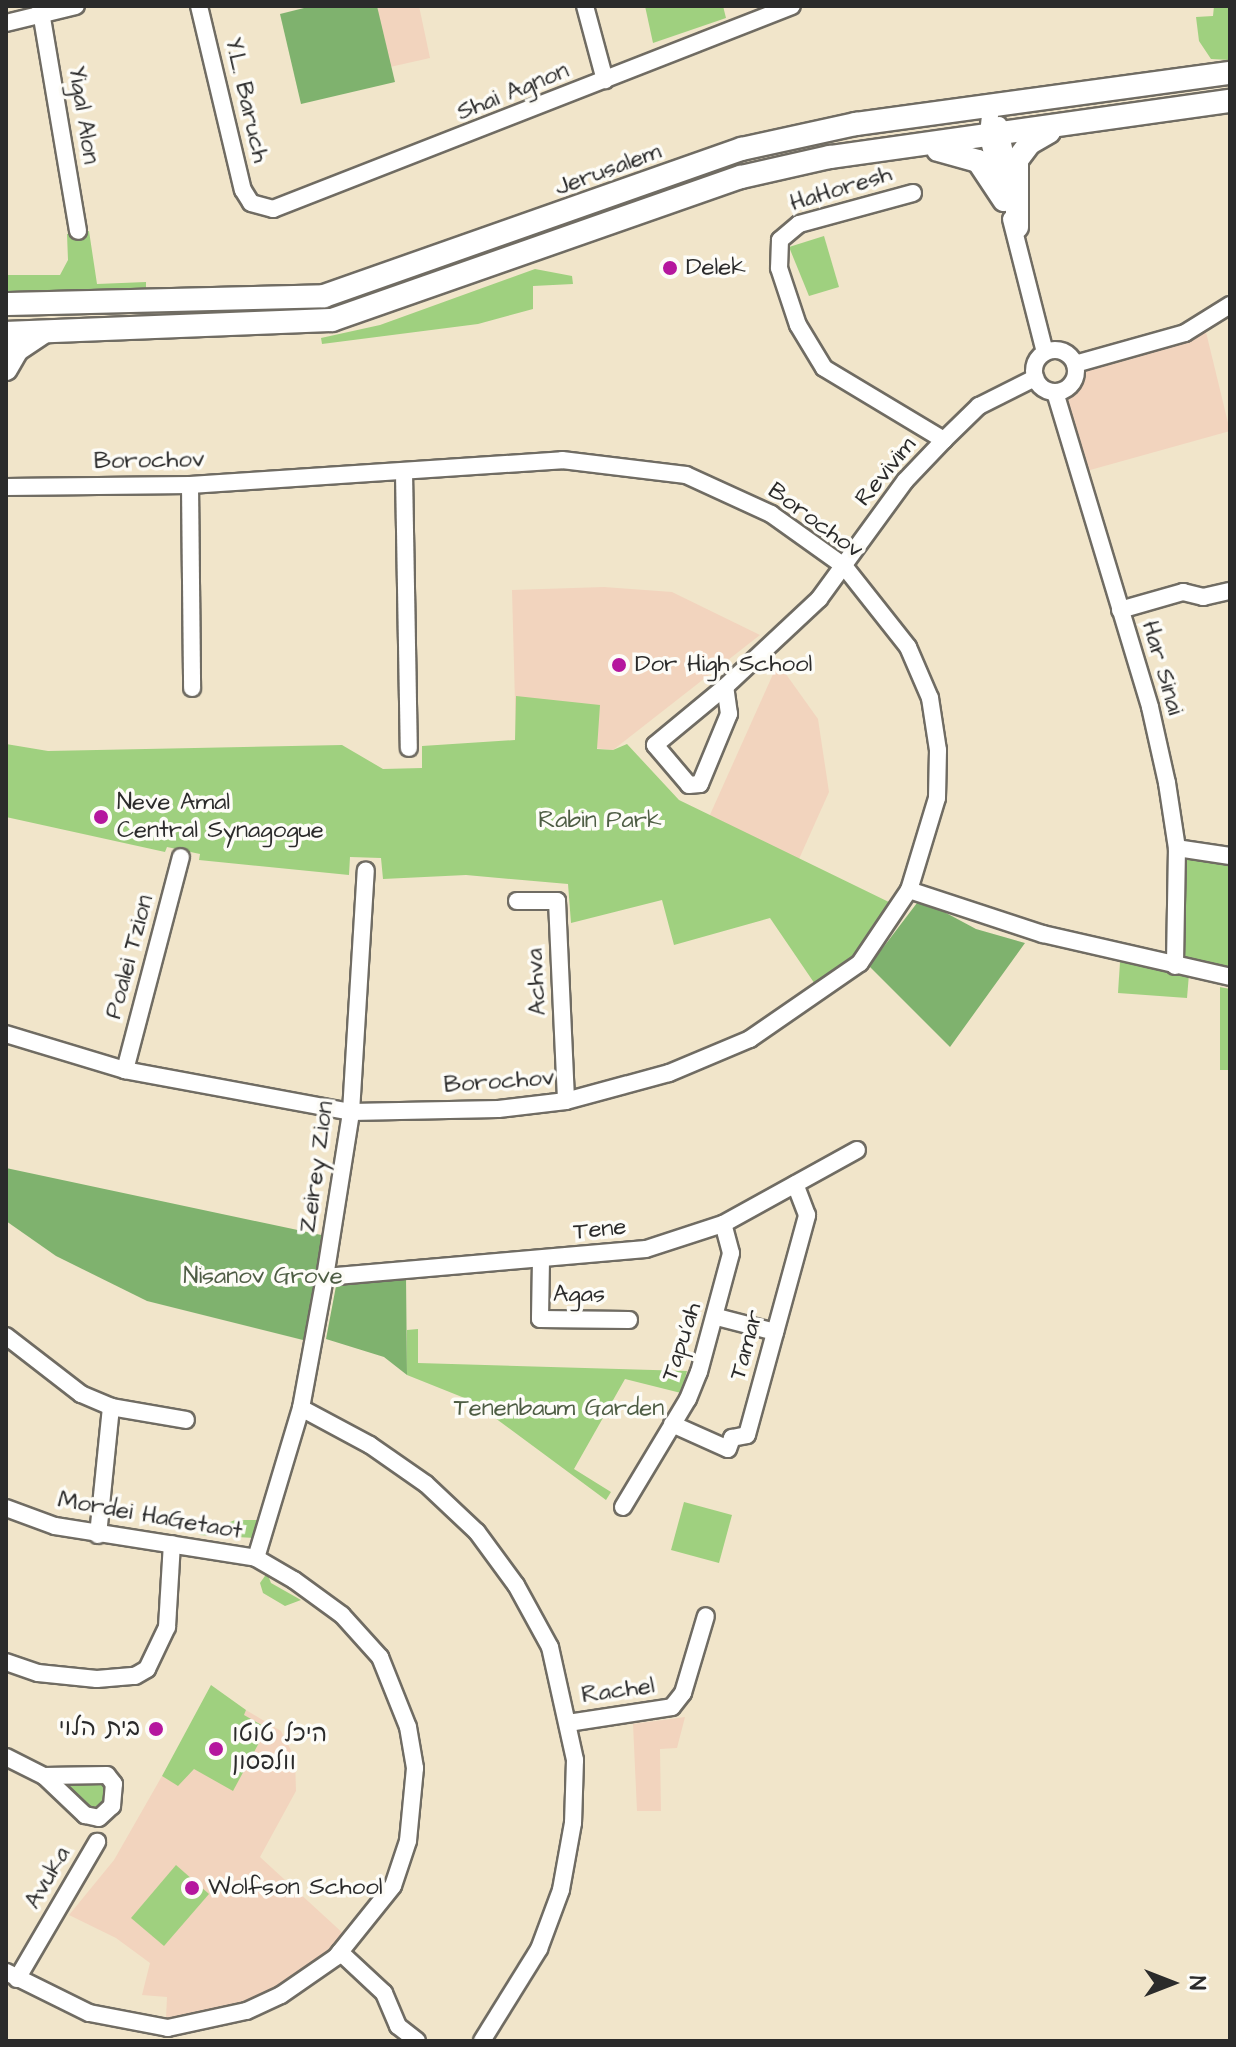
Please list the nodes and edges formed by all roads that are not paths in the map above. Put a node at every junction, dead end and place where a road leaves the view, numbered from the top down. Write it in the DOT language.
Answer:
graph roads {
  1 [pos="76,6"];
  2 [pos="199,6"];
  3 [pos="585,6"];
  4 [pos="792,6"];
  5 [pos="42,10"];
  6 [pos="6,23"];
  7 [pos="1230,73"];
  8 [pos="605,80"];
  9 [pos="1230,101"];
  10 [pos="991,106"];
  11 [pos="1063,126"];
  12 [pos="996,136"];
  13 [pos="917,147"];
  14 [pos="913,193"];
  15 [pos="1004,200"];
  16 [pos="251,203"];
  17 [pos="1017,228"];
  18 [pos="78,231"];
  19 [pos="6,304"];
  20 [pos="1230,305"];
  21 [pos="47,331"];
  22 [pos="6,333"];
  23 [pos="1045,352"];
  24 [pos="1075,364"];
  25 [pos="6,369"];
  26 [pos="1035,378"];
  27 [pos="1055,392"];
  28 [pos="944,440"];
  29 [pos="404,473"];
  30 [pos="190,485"];
  31 [pos="6,487"];
  32 [pos="844,566"];
  33 [pos="1230,591"];
  34 [pos="1120,610"];
  35 [pos="725,687"];
  36 [pos="192,688"];
  37 [pos="409,748"];
  38 [pos="1177,848"];
  39 [pos="1230,856"];
  40 [pos="181,857"];
  41 [pos="366,870"];
  42 [pos="909,890"];
  43 [pos="517,901"];
  44 [pos="1175,966"];
  45 [pos="1230,977"];
  46 [pos="7,1035"];
  47 [pos="125,1070"];
  48 [pos="566,1101"];
  49 [pos="351,1112"];
  50 [pos="857,1150"];
  51 [pos="795,1184"];
  52 [pos="723,1224"];
  53 [pos="541,1260"];
  54 [pos="325,1277"];
  55 [pos="717,1317"];
  56 [pos="629,1320"];
  57 [pos="775,1332"];
  58 [pos="6,1336"];
  59 [pos="111,1407"];
  60 [pos="301,1408"];
  61 [pos="186,1420"];
  62 [pos="672,1424"];
  63 [pos="623,1507"];
  64 [pos="6,1508"];
  65 [pos="98,1535"];
  66 [pos="172,1544"];
  67 [pos="256,1558"];
  68 [pos="706,1616"];
  69 [pos="6,1662"];
  70 [pos="568,1723"];
  71 [pos="6,1757"];
  72 [pos="44,1776"];
  73 [pos="97,1842"];
  74 [pos="340,1952"];
  75 [pos="12,1975"];
  76 [pos="168,2034"];
  77 [pos="417,2041"];
  78 [pos="482,2041"];
  1 -- 5 [label="street"];
  2 -- 16 [label="street, Y.L. Baruch"];
  3 -- 8 [label="street"];
  4 -- 8 [label="street, Shai Agnon"];
  5 -- 6 [label="street"];
  5 -- 18 [label="street, Yigal Alon"];
  7 -- 10 [label="main road, Jerusalem"];
  8 -- 16 [label="street, Shai Agnon"];
  9 -- 11 [label="main road"];
  10 -- 12 [label="street"];
  10 -- 19 [label="main road, Jerusalem"];
  11 -- 12 [label="main road"];
  11 -- 17 [label="main road"];
  12 -- 13 [label="main road"];
  12 -- 15 [label="street"];
  12 -- 17 [label="street"];
  13 -- 15 [label="main road"];
  13 -- 21 [label="main road"];
  14 -- 28 [label="street, HaHoresh"];
  15 -- 17 [label="street"];
  17 -- 23 [label="street"];
  20 -- 24 [label="street"];
  21 -- 22 [label="main road"];
  21 -- 25 [label="main road"];
  23 -- 24 [label="street"];
  23 -- 26 [label="street"];
  24 -- 27 [label="street"];
  26 -- 27 [label="street"];
  26 -- 28 [label="street, Revivim"];
  27 -- 34 [label="street, Har Sinai"];
  28 -- 32 [label="street, Revivim"];
  29 -- 30 [label="street, Borochov"];
  29 -- 32 [label="street, Borochov"];
  29 -- 37 [label="street"];
  30 -- 31 [label="street, Borochov"];
  30 -- 36 [label="street"];
  32 -- 35 [label="street, Revivim"];
  32 -- 42 [label="street, Borochov"];
  33 -- 34 [label="street"];
  34 -- 38 [label="street, Har Sinai"];
  35 -- 35 [label="street, Revivim"];
  38 -- 39 [label="street"];
  38 -- 44 [label="street, Har Sinai"];
  40 -- 47 [label="street, Poalei Tzion"];
  41 -- 49 [label="street, Zeirey Zion"];
  42 -- 44 [label="street"];
  42 -- 48 [label="street, Borochov"];
  43 -- 48 [label="street, Achva"];
  44 -- 45 [label="street"];
  46 -- 47 [label="street, Borochov"];
  47 -- 49 [label="street, Borochov"];
  48 -- 49 [label="street, Borochov"];
  49 -- 54 [label="street, Zeirey Zion"];
  50 -- 51 [label="street, Tene"];
  51 -- 52 [label="street, Tene"];
  51 -- 57 [label="street, Tamar"];
  52 -- 53 [label="street, Tene"];
  52 -- 55 [label="street, Tapu'ah"];
  53 -- 54 [label="street, Tene"];
  53 -- 56 [label="street, Agas"];
  54 -- 60 [label="street, Zeirey Zion"];
  55 -- 57 [label="street"];
  55 -- 62 [label="street, Tapu'ah"];
  57 -- 62 [label="street, Tamar"];
  58 -- 59 [label="street"];
  59 -- 61 [label="street"];
  59 -- 65 [label="street"];
  60 -- 67 [label="street, Zeirey Zion"];
  60 -- 70 [label="street"];
  62 -- 63 [label="street, Tapu'ah"];
  64 -- 65 [label="street, Mordei HaGetaot"];
  65 -- 66 [label="street, Mordei HaGetaot"];
  66 -- 67 [label="street, Mordei HaGetaot"];
  66 -- 69 [label="street"];
  67 -- 74 [label="street, Mordei HaGetaot"];
  68 -- 70 [label="street, Rachel"];
  70 -- 78 [label="street"];
  71 -- 72 [label="street"];
  73 -- 75 [label="street, Avuka"];
  74 -- 76 [label="street, Mordei HaGetaot"];
  74 -- 77 [label="street"];
  75 -- 76 [label="street, Mordei HaGetaot"];
}
